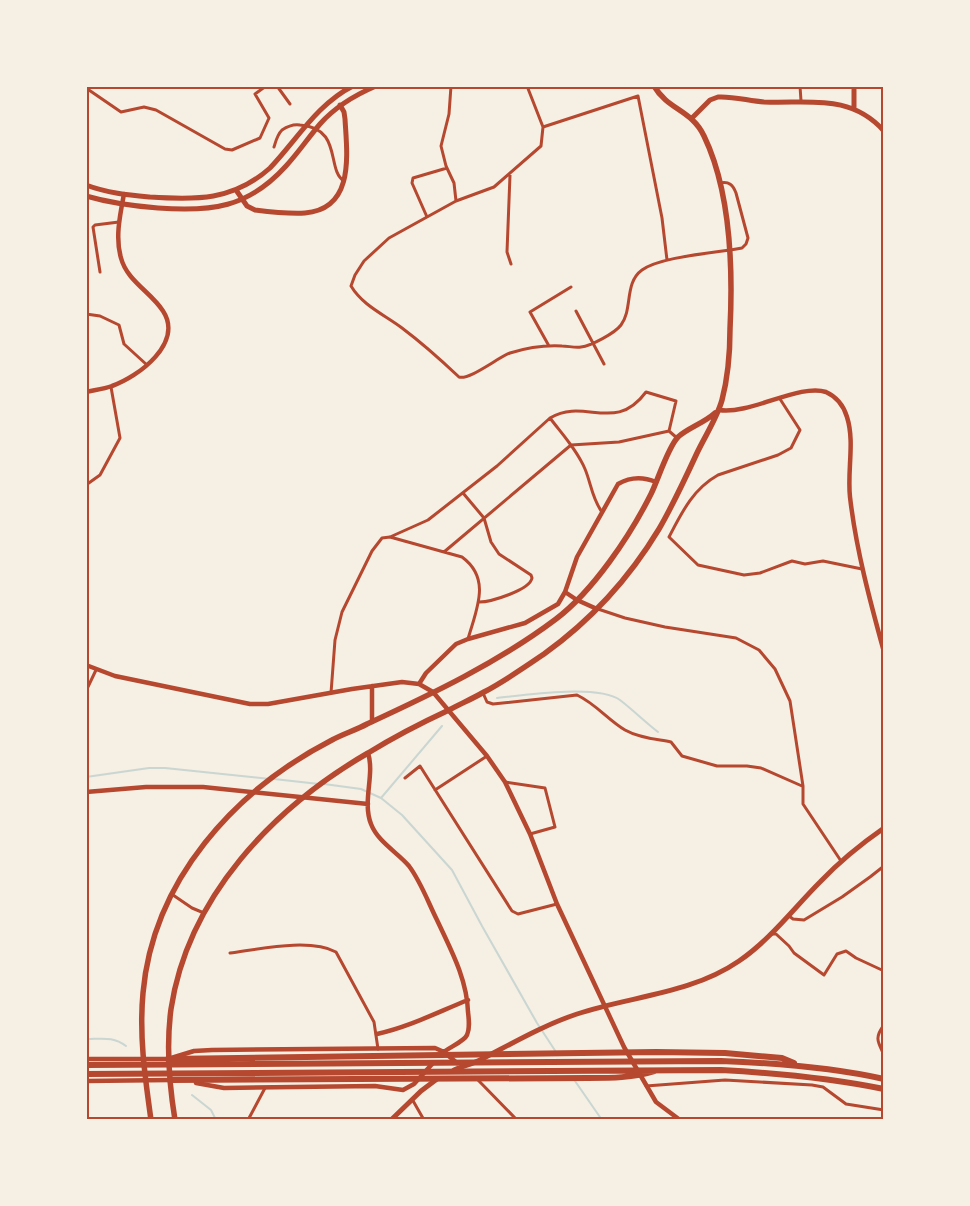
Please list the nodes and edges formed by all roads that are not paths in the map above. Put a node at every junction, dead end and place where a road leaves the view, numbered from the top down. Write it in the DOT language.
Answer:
graph roads {
  1 [pos="266,86"];
  2 [pos="277,86"];
  3 [pos="353,86"];
  4 [pos="376,86"];
  5 [pos="451,86"];
  6 [pos="527,86"];
  7 [pos="654,86"];
  8 [pos="800,86"];
  9 [pos="854,86"];
  10 [pos="86,88"];
  11 [pos="800,101"];
  12 [pos="290,104"];
  13 [pos="340,105"];
  14 [pos="854,109"];
  15 [pos="692,118"];
  16 [pos="542,127"];
  17 [pos="884,131"];
  18 [pos="274,147"];
  19 [pos="447,168"];
  20 [pos="510,174"];
  21 [pos="344,181"];
  22 [pos="720,183"];
  23 [pos="86,185"];
  24 [pos="236,190"];
  25 [pos="124,194"];
  26 [pos="86,196"];
  27 [pos="243,199"];
  28 [pos="456,201"];
  29 [pos="122,204"];
  30 [pos="428,217"];
  31 [pos="119,222"];
  32 [pos="667,260"];
  33 [pos="511,264"];
  34 [pos="100,272"];
  35 [pos="570,287"];
  36 [pos="576,311"];
  37 [pos="86,314"];
  38 [pos="594,343"];
  39 [pos="549,346"];
  40 [pos="604,364"];
  41 [pos="147,365"];
  42 [pos="110,387"];
  43 [pos="86,392"];
  44 [pos="780,398"];
  45 [pos="719,410"];
  46 [pos="550,418"];
  47 [pos="669,431"];
  48 [pos="677,438"];
  49 [pos="571,445"];
  50 [pos="656,482"];
  51 [pos="86,485"];
  52 [pos="463,493"];
  53 [pos="602,512"];
  54 [pos="484,518"];
  55 [pos="390,537"];
  56 [pos="444,552"];
  57 [pos="862,569"];
  58 [pos="565,592"];
  59 [pos="577,600"];
  60 [pos="479,602"];
  61 [pos="597,608"];
  62 [pos="468,639"];
  63 [pos="884,652"];
  64 [pos="86,665"];
  65 [pos="96,670"];
  66 [pos="419,684"];
  67 [pos="372,686"];
  68 [pos="86,691"];
  69 [pos="433,692"];
  70 [pos="331,693"];
  71 [pos="482,693"];
  72 [pos="449,709"];
  73 [pos="372,722"];
  74 [pos="368,753"];
  75 [pos="487,756"];
  76 [pos="405,778"];
  77 [pos="506,782"];
  78 [pos="803,786"];
  79 [pos="435,790"];
  80 [pos="86,792"];
  81 [pos="253,792"];
  82 [pos="304,797"];
  83 [pos="368,802"];
  84 [pos="884,828"];
  85 [pos="530,834"];
  86 [pos="841,861"];
  87 [pos="884,866"];
  88 [pos="172,894"];
  89 [pos="557,904"];
  90 [pos="205,914"];
  91 [pos="789,916"];
  92 [pos="770,934"];
  93 [pos="230,953"];
  94 [pos="884,971"];
  95 [pos="468,1000"];
  96 [pos="606,1006"];
  97 [pos="884,1025"];
  98 [pos="377,1034"];
  99 [pos="378,1049"];
  100 [pos="444,1052"];
  101 [pos="884,1055"];
  102 [pos="86,1059"];
  103 [pos="142,1059"];
  104 [pos="168,1059"];
  105 [pos="86,1065"];
  106 [pos="800,1065"];
  107 [pos="462,1067"];
  108 [pos="661,1069"];
  109 [pos="86,1074"];
  110 [pos="884,1079"];
  111 [pos="170,1080"];
  112 [pos="178,1080"];
  113 [pos="86,1081"];
  114 [pos="145,1081"];
  115 [pos="646,1086"];
  116 [pos="265,1087"];
  117 [pos="884,1089"];
  118 [pos="412,1099"];
  119 [pos="884,1110"];
  120 [pos="151,1120"];
  121 [pos="176,1120"];
  122 [pos="248,1120"];
  123 [pos="391,1120"];
  124 [pos="424,1120"];
  125 [pos="517,1120"];
  126 [pos="680,1120"];
  1 -- 10 [label="street"];
  2 -- 12 [label="street"];
  3 -- 24 [label="main road"];
  4 -- 13 [label="main road"];
  5 -- 19 [label="street"];
  6 -- 16 [label="street"];
  7 -- 15 [label="highway"];
  8 -- 11 [label="street"];
  9 -- 14 [label="main road"];
  11 -- 14 [label="main road"];
  11 -- 15 [label="main road"];
  13 -- 21 [label="main road"];
  13 -- 27 [label="main road"];
  14 -- 17 [label="main road"];
  15 -- 22 [label="highway"];
  16 -- 20 [label="street"];
  16 -- 32 [label="street"];
  18 -- 21 [label="street"];
  19 -- 28 [label="street"];
  19 -- 30 [label="street"];
  20 -- 28 [label="street"];
  20 -- 33 [label="street"];
  21 -- 27 [label="main road"];
  22 -- 32 [label="street"];
  22 -- 45 [label="highway"];
  23 -- 25 [label="main road"];
  24 -- 25 [label="main road"];
  24 -- 27 [label="main road"];
  25 -- 29 [label="street"];
  26 -- 29 [label="main road"];
  27 -- 29 [label="main road"];
  28 -- 30 [label="street"];
  29 -- 31 [label="street"];
  30 -- 39 [label="street"];
  31 -- 34 [label="street"];
  31 -- 41 [label="street"];
  32 -- 38 [label="street"];
  35 -- 39 [label="street"];
  36 -- 38 [label="street"];
  37 -- 41 [label="street"];
  38 -- 39 [label="street"];
  38 -- 40 [label="street"];
  41 -- 42 [label="street"];
  42 -- 43 [label="street"];
  42 -- 51 [label="street"];
  44 -- 45 [label="street"];
  44 -- 57 [label="street"];
  44 -- 57 [label="street"];
  45 -- 48 [label="highway"];
  45 -- 61 [label="highway"];
  46 -- 47 [label="street"];
  46 -- 49 [label="street"];
  46 -- 52 [label="street"];
  47 -- 48 [label="street"];
  47 -- 49 [label="street"];
  48 -- 50 [label="highway"];
  49 -- 53 [label="street"];
  49 -- 54 [label="street"];
  50 -- 53 [label="street"];
  50 -- 59 [label="highway"];
  52 -- 54 [label="street"];
  52 -- 55 [label="street"];
  53 -- 58 [label="street"];
  54 -- 56 [label="street"];
  54 -- 60 [label="street"];
  55 -- 56 [label="street"];
  55 -- 70 [label="street"];
  56 -- 60 [label="street"];
  57 -- 63 [label="street"];
  58 -- 59 [label="street"];
  58 -- 62 [label="street"];
  59 -- 61 [label="street"];
  59 -- 69 [label="highway"];
  60 -- 62 [label="street"];
  61 -- 71 [label="highway"];
  61 -- 78 [label="street"];
  62 -- 66 [label="street"];
  64 -- 65 [label="street"];
  65 -- 68 [label="street"];
  65 -- 70 [label="street"];
  66 -- 67 [label="street"];
  66 -- 69 [label="street"];
  67 -- 70 [label="street"];
  67 -- 73 [label="street"];
  69 -- 72 [label="street"];
  69 -- 73 [label="highway"];
  71 -- 72 [label="highway"];
  71 -- 78 [label="street"];
  72 -- 74 [label="highway"];
  72 -- 75 [label="street"];
  73 -- 81 [label="highway"];
  74 -- 82 [label="highway"];
  74 -- 83 [label="street"];
  75 -- 77 [label="street"];
  75 -- 79 [label="street"];
  76 -- 79 [label="street"];
  77 -- 85 [label="street"];
  77 -- 85 [label="street"];
  78 -- 86 [label="street"];
  79 -- 89 [label="street"];
  80 -- 81 [label="street"];
  81 -- 82 [label="street"];
  81 -- 88 [label="highway"];
  82 -- 83 [label="street"];
  82 -- 90 [label="highway"];
  83 -- 95 [label="street"];
  84 -- 86 [label="main road"];
  85 -- 89 [label="street"];
  86 -- 91 [label="main road"];
  87 -- 91 [label="street"];
  88 -- 90 [label="street"];
  88 -- 103 [label="highway"];
  89 -- 96 [label="street"];
  90 -- 104 [label="highway"];
  91 -- 92 [label="main road"];
  92 -- 94 [label="street"];
  92 -- 96 [label="main road"];
  93 -- 98 [label="street"];
  95 -- 98 [label="street"];
  95 -- 100 [label="street"];
  96 -- 107 [label="main road"];
  96 -- 115 [label="street"];
  97 -- 101 [label="street"];
  98 -- 99 [label="street"];
  99 -- 100 [label="street"];
  99 -- 104 [label="street"];
  100 -- 107 [label="street"];
  100 -- 116 [label="street"];
  102 -- 103 [label="street"];
  103 -- 104 [label="street"];
  103 -- 114 [label="highway"];
  104 -- 106 [label="highway"];
  104 -- 111 [label="highway"];
  105 -- 106 [label="highway"];
  106 -- 110 [label="highway"];
  107 -- 118 [label="main road"];
  107 -- 125 [label="street"];
  108 -- 109 [label="highway"];
  108 -- 112 [label="highway"];
  108 -- 117 [label="highway"];
  111 -- 112 [label="highway"];
  111 -- 114 [label="street"];
  111 -- 121 [label="highway"];
  112 -- 116 [label="street"];
  113 -- 114 [label="street"];
  114 -- 120 [label="highway"];
  115 -- 119 [label="street"];
  115 -- 126 [label="street"];
  116 -- 122 [label="street"];
  118 -- 123 [label="main road"];
  118 -- 124 [label="street"];
}
